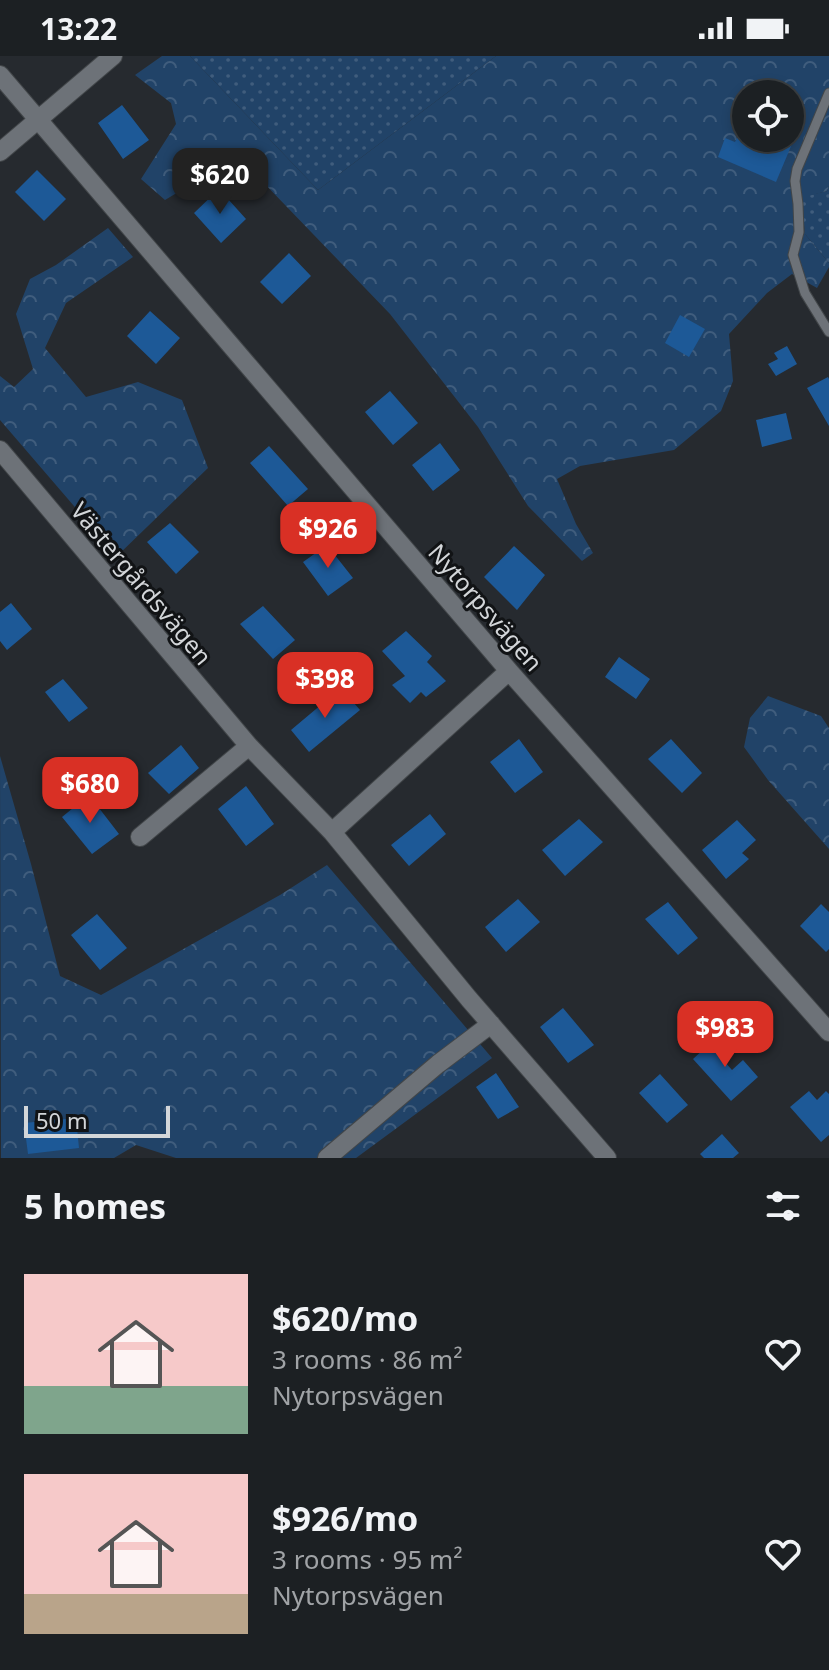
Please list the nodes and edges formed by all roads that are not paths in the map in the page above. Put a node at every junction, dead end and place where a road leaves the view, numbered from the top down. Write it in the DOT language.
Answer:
graph roads {
  1 [pos="113,56"];
  2 [pos="0,75"];
  3 [pos="829,93"];
  4 [pos="44,127"];
  5 [pos="0,152"];
  6 [pos="829,332"];
  7 [pos="0,450"];
  8 [pos="509,671"];
  9 [pos="249,746"];
  10 [pos="332,832"];
  11 [pos="140,837"];
  12 [pos="491,1024"];
  13 [pos="829,1032"];
  14 [pos="327,1158"];
  15 [pos="607,1158"];
  1 -- 4 [label="street"];
  2 -- 4 [label="street, Nytorpsvägen"];
  3 -- 6 [label="lane"];
  4 -- 5 [label="street"];
  4 -- 8 [label="street, Nytorpsvägen"];
  7 -- 9 [label="street, Västergårdsvägen"];
  8 -- 10 [label="street"];
  8 -- 13 [label="street, Nytorpsvägen"];
  9 -- 10 [label="street, Västergårdsvägen"];
  9 -- 11 [label="street"];
  10 -- 12 [label="street, Västergårdsvägen"];
  12 -- 14 [label="street"];
  12 -- 15 [label="street, Västergårdsvägen"];
}
